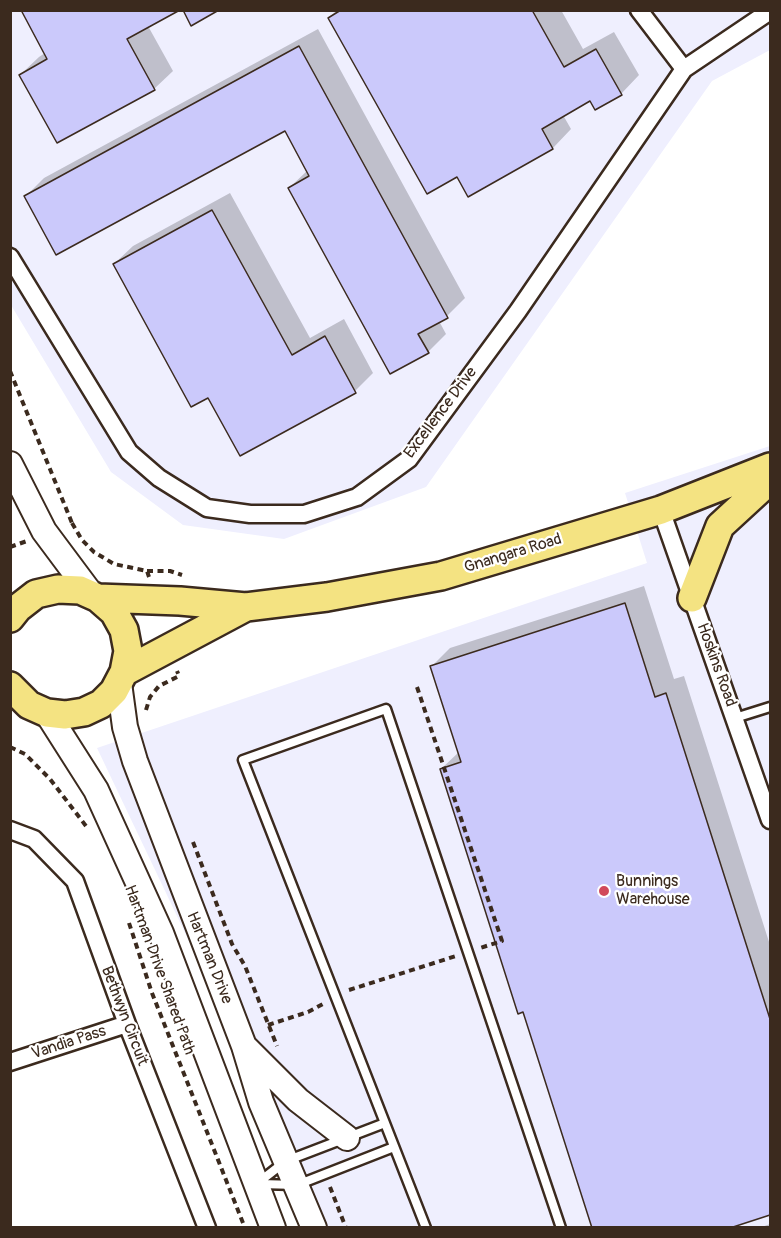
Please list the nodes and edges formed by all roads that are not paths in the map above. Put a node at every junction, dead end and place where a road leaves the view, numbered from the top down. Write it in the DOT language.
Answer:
graph roads {
  1 [pos="639,10"];
  2 [pos="771,11"];
  3 [pos="684,69"];
  4 [pos="10,257"];
  5 [pos="10,464"];
  6 [pos="771,467"];
  7 [pos="771,480"];
  8 [pos="661,510"];
  9 [pos="95,596"];
  10 [pos="692,598"];
  11 [pos="246,607"];
  12 [pos="11,615"];
  13 [pos="122,678"];
  14 [pos="10,686"];
  15 [pos="771,707"];
  16 [pos="10,712"];
  17 [pos="43,712"];
  18 [pos="735,718"];
  19 [pos="771,820"];
  20 [pos="10,830"];
  21 [pos="126,1024"];
  22 [pos="244,1046"];
  23 [pos="10,1062"];
  24 [pos="385,1123"];
  25 [pos="347,1138"];
  26 [pos="394,1147"];
  27 [pos="286,1161"];
  28 [pos="256,1184"];
  29 [pos="297,1185"];
  30 [pos="207,1227"];
  31 [pos="273,1227"];
  32 [pos="314,1227"];
  33 [pos="426,1227"];
  34 [pos="561,1227"];
  1 -- 3 [label="street"];
  2 -- 3 [label="street, Excellence Drive"];
  3 -- 4 [label="street, Excellence Drive"];
  5 -- 9 [label="main road"];
  6 -- 8 [label="main road, Gnangara Road"];
  7 -- 10 [label="main road"];
  8 -- 10 [label="street, Hoskins Road"];
  8 -- 11 [label="main road, Gnangara Road"];
  9 -- 11 [label="main road, Gnangara Road"];
  9 -- 12 [label="main road, Gnangara Road"];
  9 -- 13 [label="main road"];
  10 -- 18 [label="street, Hoskins Road"];
  11 -- 13 [label="main road, Gnangara Road"];
  13 -- 17 [label="main road, Gnangara Road"];
  13 -- 22 [label="main road, Hartman Drive"];
  14 -- 17 [label="main road"];
  15 -- 18 [label="lane"];
  16 -- 17 [label="main road"];
  17 -- 28 [label="main road"];
  18 -- 19 [label="street, Hoskins Road"];
  20 -- 21 [label="street, Bethwyn Circuit"];
  21 -- 23 [label="street, Vandia Pass"];
  21 -- 30 [label="street, Bethwyn Circuit"];
  22 -- 25 [label="main road"];
  22 -- 27 [label="main road, Hartman Drive"];
  24 -- 25 [label="lane"];
  24 -- 26 [label="lane"];
  24 -- 34 [label="lane"];
  25 -- 27 [label="lane"];
  26 -- 29 [label="lane"];
  26 -- 33 [label="lane"];
  27 -- 28 [label="lane"];
  27 -- 29 [label="main road, Hartman Drive"];
  28 -- 29 [label="lane"];
  28 -- 31 [label="main road"];
  29 -- 32 [label="main road, Hartman Drive"];
}
